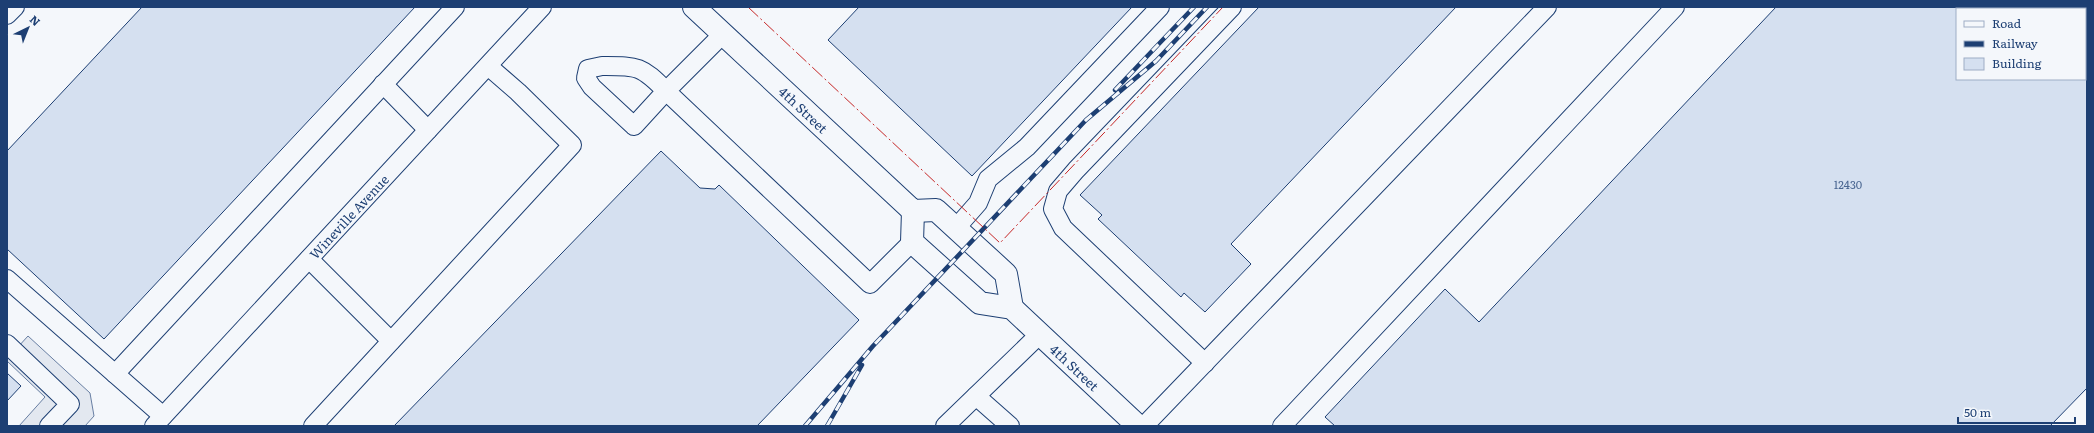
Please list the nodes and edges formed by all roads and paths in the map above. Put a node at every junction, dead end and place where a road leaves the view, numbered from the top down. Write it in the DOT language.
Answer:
graph roads {
  1 [pos="15,7"];
  2 [pos="455,7"];
  3 [pos="542,7"];
  4 [pos="694,7"];
  5 [pos="1160,7"];
  6 [pos="1232,7"];
  7 [pos="1547,7"];
  8 [pos="1675,7"];
  9 [pos="7,15"];
  10 [pos="723,34"];
  11 [pos="488,66"];
  12 [pos="383,84"];
  13 [pos="428,130"];
  14 [pos="913,211"];
  15 [pos="956,228"];
  16 [pos="912,242"];
  17 [pos="309,259"];
  18 [pos="7,279"];
  19 [pos="1012,308"];
  20 [pos="1040,334"];
  21 [pos="391,341"];
  22 [pos="7,344"];
  23 [pos="1205,363"];
  24 [pos="115,374"];
  25 [pos="976,396"];
  26 [pos="158,421"];
  27 [pos="48,426"];
  28 [pos="313,426"];
  29 [pos="945,426"];
  30 [pos="1010,426"];
  31 [pos="1138,426"];
  32 [pos="1144,426"];
  33 [pos="1282,426"];
  1 -- 9 [label="street"];
  2 -- 12 [label="street"];
  3 -- 11 [label="street, Wineville Avenue"];
  4 -- 10 [label="main road, 4th Street"];
  5 -- 15 [label="street"];
  6 -- 23 [label="street"];
  7 -- 23 [label="street"];
  8 -- 33 [label="street"];
  10 -- 14 [label="main road, 4th Street"];
  10 -- 16 [label="street"];
  11 -- 13 [label="street, Wineville Avenue"];
  11 -- 21 [label="street"];
  12 -- 13 [label="street"];
  12 -- 24 [label="street"];
  13 -- 17 [label="street, Wineville Avenue"];
  14 -- 15 [label="main road"];
  14 -- 16 [label="main road"];
  15 -- 19 [label="main road"];
  16 -- 19 [label="main road"];
  17 -- 21 [label="street"];
  17 -- 26 [label="street, Wineville Avenue"];
  18 -- 24 [label="street"];
  19 -- 20 [label="main road, 4th Street"];
  20 -- 25 [label="street"];
  20 -- 31 [label="main road, 4th Street"];
  21 -- 28 [label="street"];
  22 -- 27 [label="street"];
  23 -- 32 [label="street"];
  24 -- 26 [label="street"];
  25 -- 29 [label="street"];
  25 -- 30 [label="street"];
}
